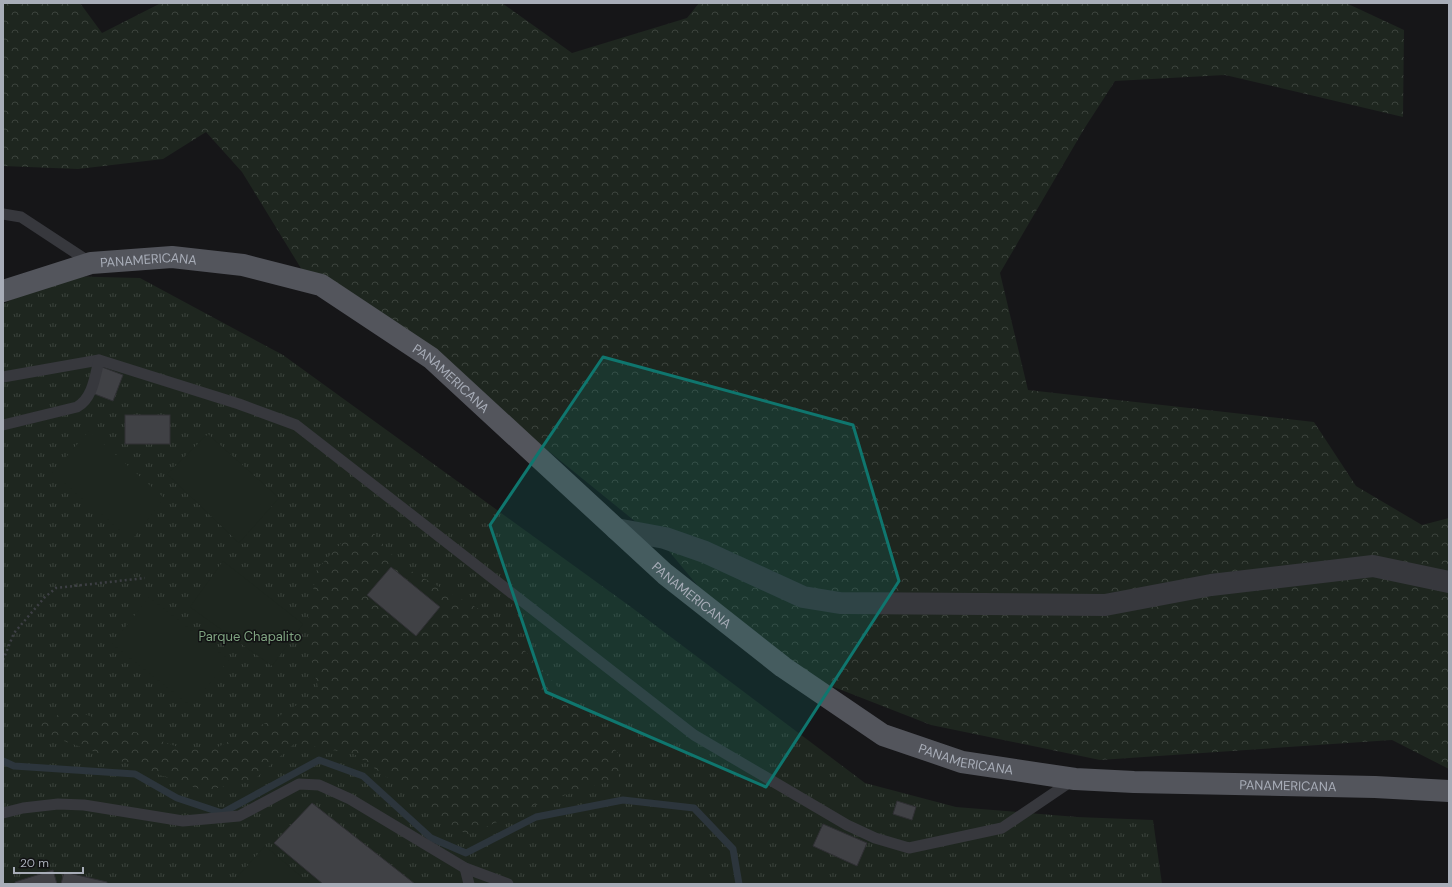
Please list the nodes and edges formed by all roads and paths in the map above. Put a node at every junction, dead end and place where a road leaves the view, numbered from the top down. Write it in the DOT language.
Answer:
graph roads {
  1 [pos="3,214"];
  2 [pos="91,263"];
  3 [pos="3,291"];
  4 [pos="99,360"];
  5 [pos="3,377"];
  6 [pos="3,425"];
  7 [pos="616,529"];
  8 [pos="145,578"];
  9 [pos="1449,582"];
  10 [pos="3,660"];
  11 [pos="1075,778"];
  12 [pos="1449,791"];
  13 [pos="3,813"];
  14 [pos="465,868"];
  15 [pos="469,884"];
  16 [pos="508,884"];
  1 -- 2 [label="lane"];
  2 -- 3 [label="main road, PANAMERICANA"];
  2 -- 7 [label="main road, PANAMERICANA"];
  4 -- 5 [label="lane"];
  4 -- 6 [label="lane"];
  4 -- 11 [label="lane"];
  7 -- 9 [label="street"];
  7 -- 11 [label="main road, PANAMERICANA"];
  8 -- 10 [label="path"];
  11 -- 12 [label="main road, PANAMERICANA"];
  13 -- 14 [label="lane"];
  14 -- 15 [label="lane"];
  14 -- 16 [label="lane"];
}
